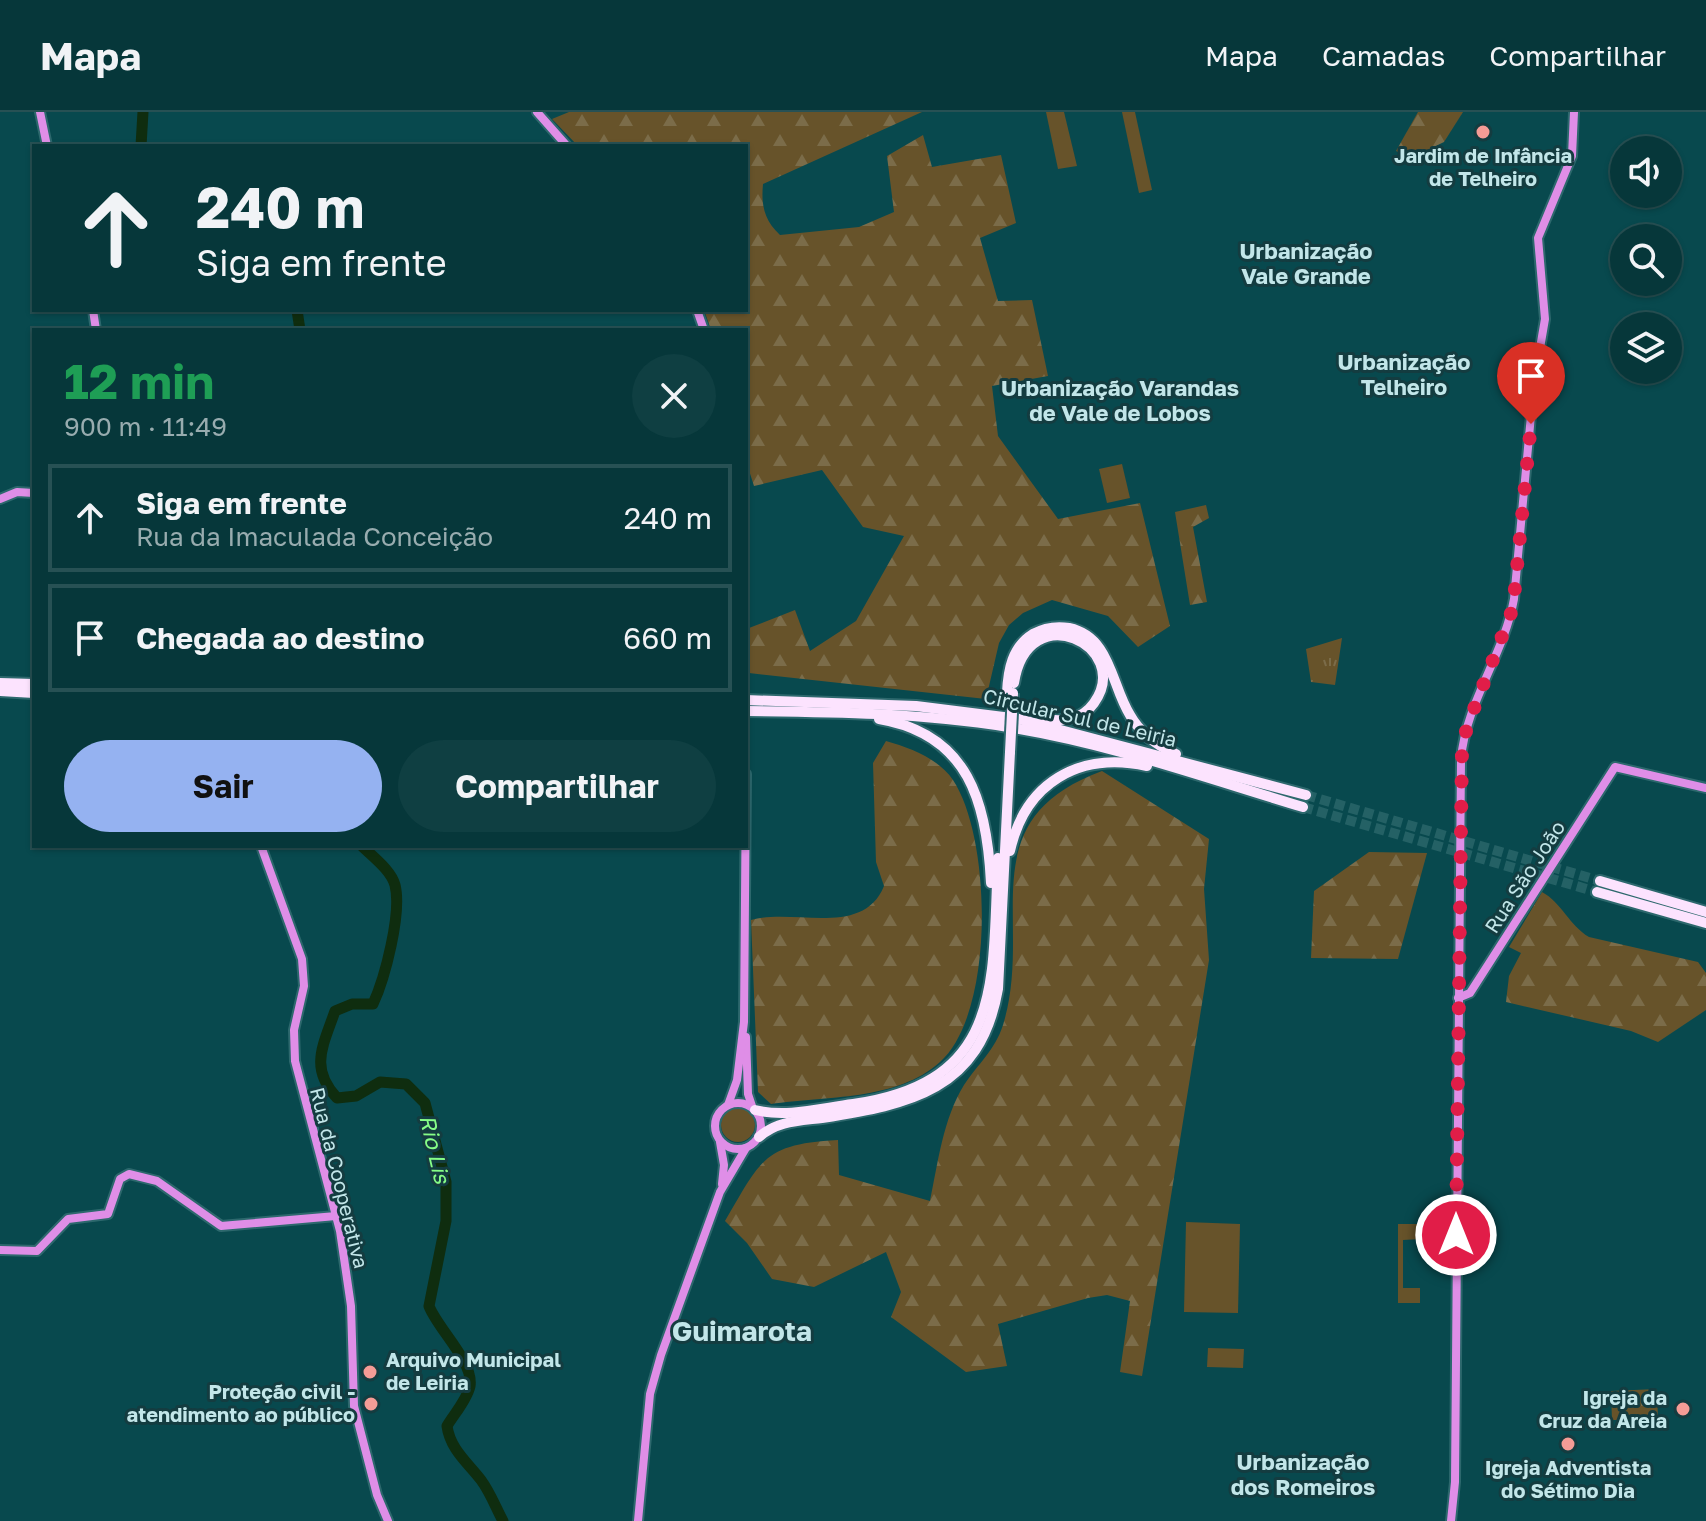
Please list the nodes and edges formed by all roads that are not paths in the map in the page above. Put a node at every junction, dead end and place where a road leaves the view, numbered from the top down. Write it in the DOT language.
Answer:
graph roads {
  1 [pos="40,112"];
  2 [pos="537,112"];
  3 [pos="1574,112"];
  4 [pos="47,144"];
  5 [pos="565,144"];
  6 [pos="32,496"];
  7 [pos="2,498"];
  8 [pos="0,683"];
  9 [pos="32,684"];
  10 [pos="0,691"];
  11 [pos="32,693"];
  12 [pos="1010,693"];
  13 [pos="748,700"];
  14 [pos="791,706"];
  15 [pos="748,711"];
  16 [pos="846,714"];
  17 [pos="1019,719"];
  18 [pos="1007,752"];
  19 [pos="1178,769"];
  20 [pos="1216,769"];
  21 [pos="1706,788"];
  22 [pos="1306,795"];
  23 [pos="1303,807"];
  24 [pos="262,848"];
  25 [pos="745,848"];
  26 [pos="1005,872"];
  27 [pos="1706,912"];
  28 [pos="994,916"];
  29 [pos="1706,923"];
  30 [pos="1458,998"];
  31 [pos="744,1022"];
  32 [pos="728,1105"];
  33 [pos="754,1108"];
  34 [pos="759,1137"];
  35 [pos="718,1138"];
  36 [pos="746,1148"];
  37 [pos="720,1192"];
  38 [pos="336,1216"];
  39 [pos="0,1250"];
  40 [pos="388,1521"];
  41 [pos="638,1521"];
  42 [pos="1451,1521"];
  1 -- 4 [label="main road"];
  2 -- 5 [label="main road"];
  3 -- 30 [label="main road"];
  6 -- 7 [label="main road"];
  8 -- 9 [label="highway"];
  10 -- 11 [label="highway"];
  12 -- 17 [label="highway"];
  12 -- 18 [label="highway, bridge"];
  12 -- 20 [label="highway"];
  13 -- 14 [label="highway, Circular Sul de Leiria"];
  14 -- 15 [label="highway, Circular Sul de Leiria"];
  14 -- 16 [label="highway, Circular Sul de Leiria"];
  14 -- 17 [label="highway, Circular Sul de Leiria"];
  16 -- 19 [label="highway, Circular Sul de Leiria"];
  16 -- 28 [label="highway"];
  17 -- 20 [label="highway, Circular Sul de Leiria"];
  18 -- 26 [label="highway"];
  18 -- 28 [label="highway"];
  19 -- 23 [label="highway, Circular Sul de Leiria"];
  19 -- 26 [label="highway"];
  20 -- 22 [label="highway, Circular Sul de Leiria"];
  21 -- 30 [label="main road, Rua São João"];
  24 -- 38 [label="main road, Rua da Cooperativa"];
  25 -- 31 [label="main road"];
  26 -- 34 [label="highway"];
  27 -- 29 [label="highway"];
  28 -- 33 [label="highway"];
  30 -- 42 [label="main road"];
  31 -- 32 [label="main road"];
  31 -- 33 [label="main road"];
  32 -- 33 [label="main road"];
  32 -- 35 [label="main road"];
  33 -- 34 [label="main road"];
  34 -- 36 [label="main road"];
  35 -- 36 [label="main road"];
  35 -- 37 [label="main road"];
  36 -- 37 [label="main road"];
  37 -- 41 [label="main road"];
  38 -- 39 [label="main road"];
  38 -- 40 [label="main road, Rua da Cooperativa"];
}
